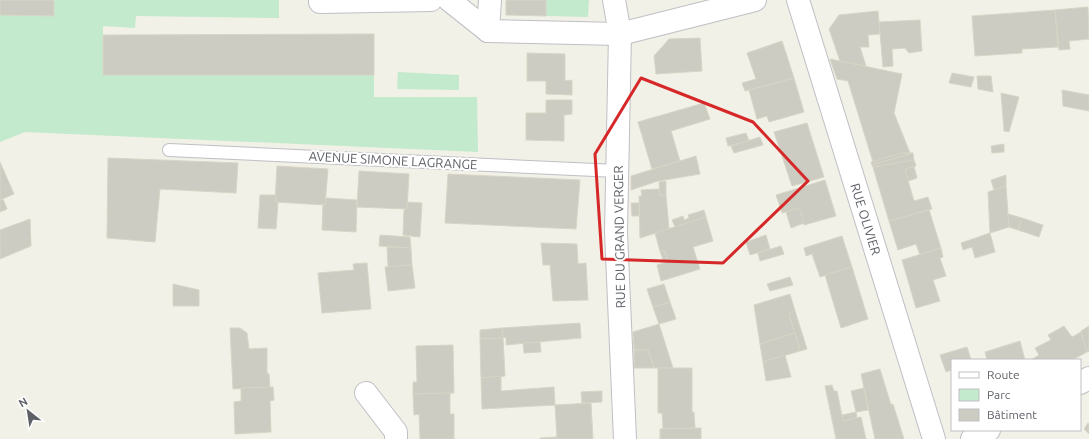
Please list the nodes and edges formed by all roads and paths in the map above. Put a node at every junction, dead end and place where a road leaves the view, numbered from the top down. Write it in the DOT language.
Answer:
graph roads {
  1 [pos="320,0"];
  2 [pos="431,0"];
  3 [pos="449,0"];
  4 [pos="490,0"];
  5 [pos="614,0"];
  6 [pos="755,0"];
  7 [pos="798,0"];
  8 [pos="488,31"];
  9 [pos="620,34"];
  10 [pos="169,150"];
  11 [pos="617,170"];
  12 [pos="366,393"];
  13 [pos="987,431"];
  14 [pos="396,439"];
  15 [pos="626,439"];
  16 [pos="934,439"];
  17 [pos="972,439"];
  1 -- 2 [label="street"];
  3 -- 8 [label="street"];
  4 -- 8 [label="street"];
  5 -- 9 [label="street, RUE DU GRAND VERGER"];
  6 -- 9 [label="street"];
  7 -- 16 [label="street, RUE OLIVIER"];
  8 -- 9 [label="street"];
  9 -- 11 [label="street, RUE DU GRAND VERGER"];
  10 -- 11 [label="lane, AVENUE SIMONE LAGRANGE"];
  11 -- 15 [label="street, RUE DU GRAND VERGER"];
  12 -- 14 [label="street"];
  13 -- 17 [label="street"];
}
